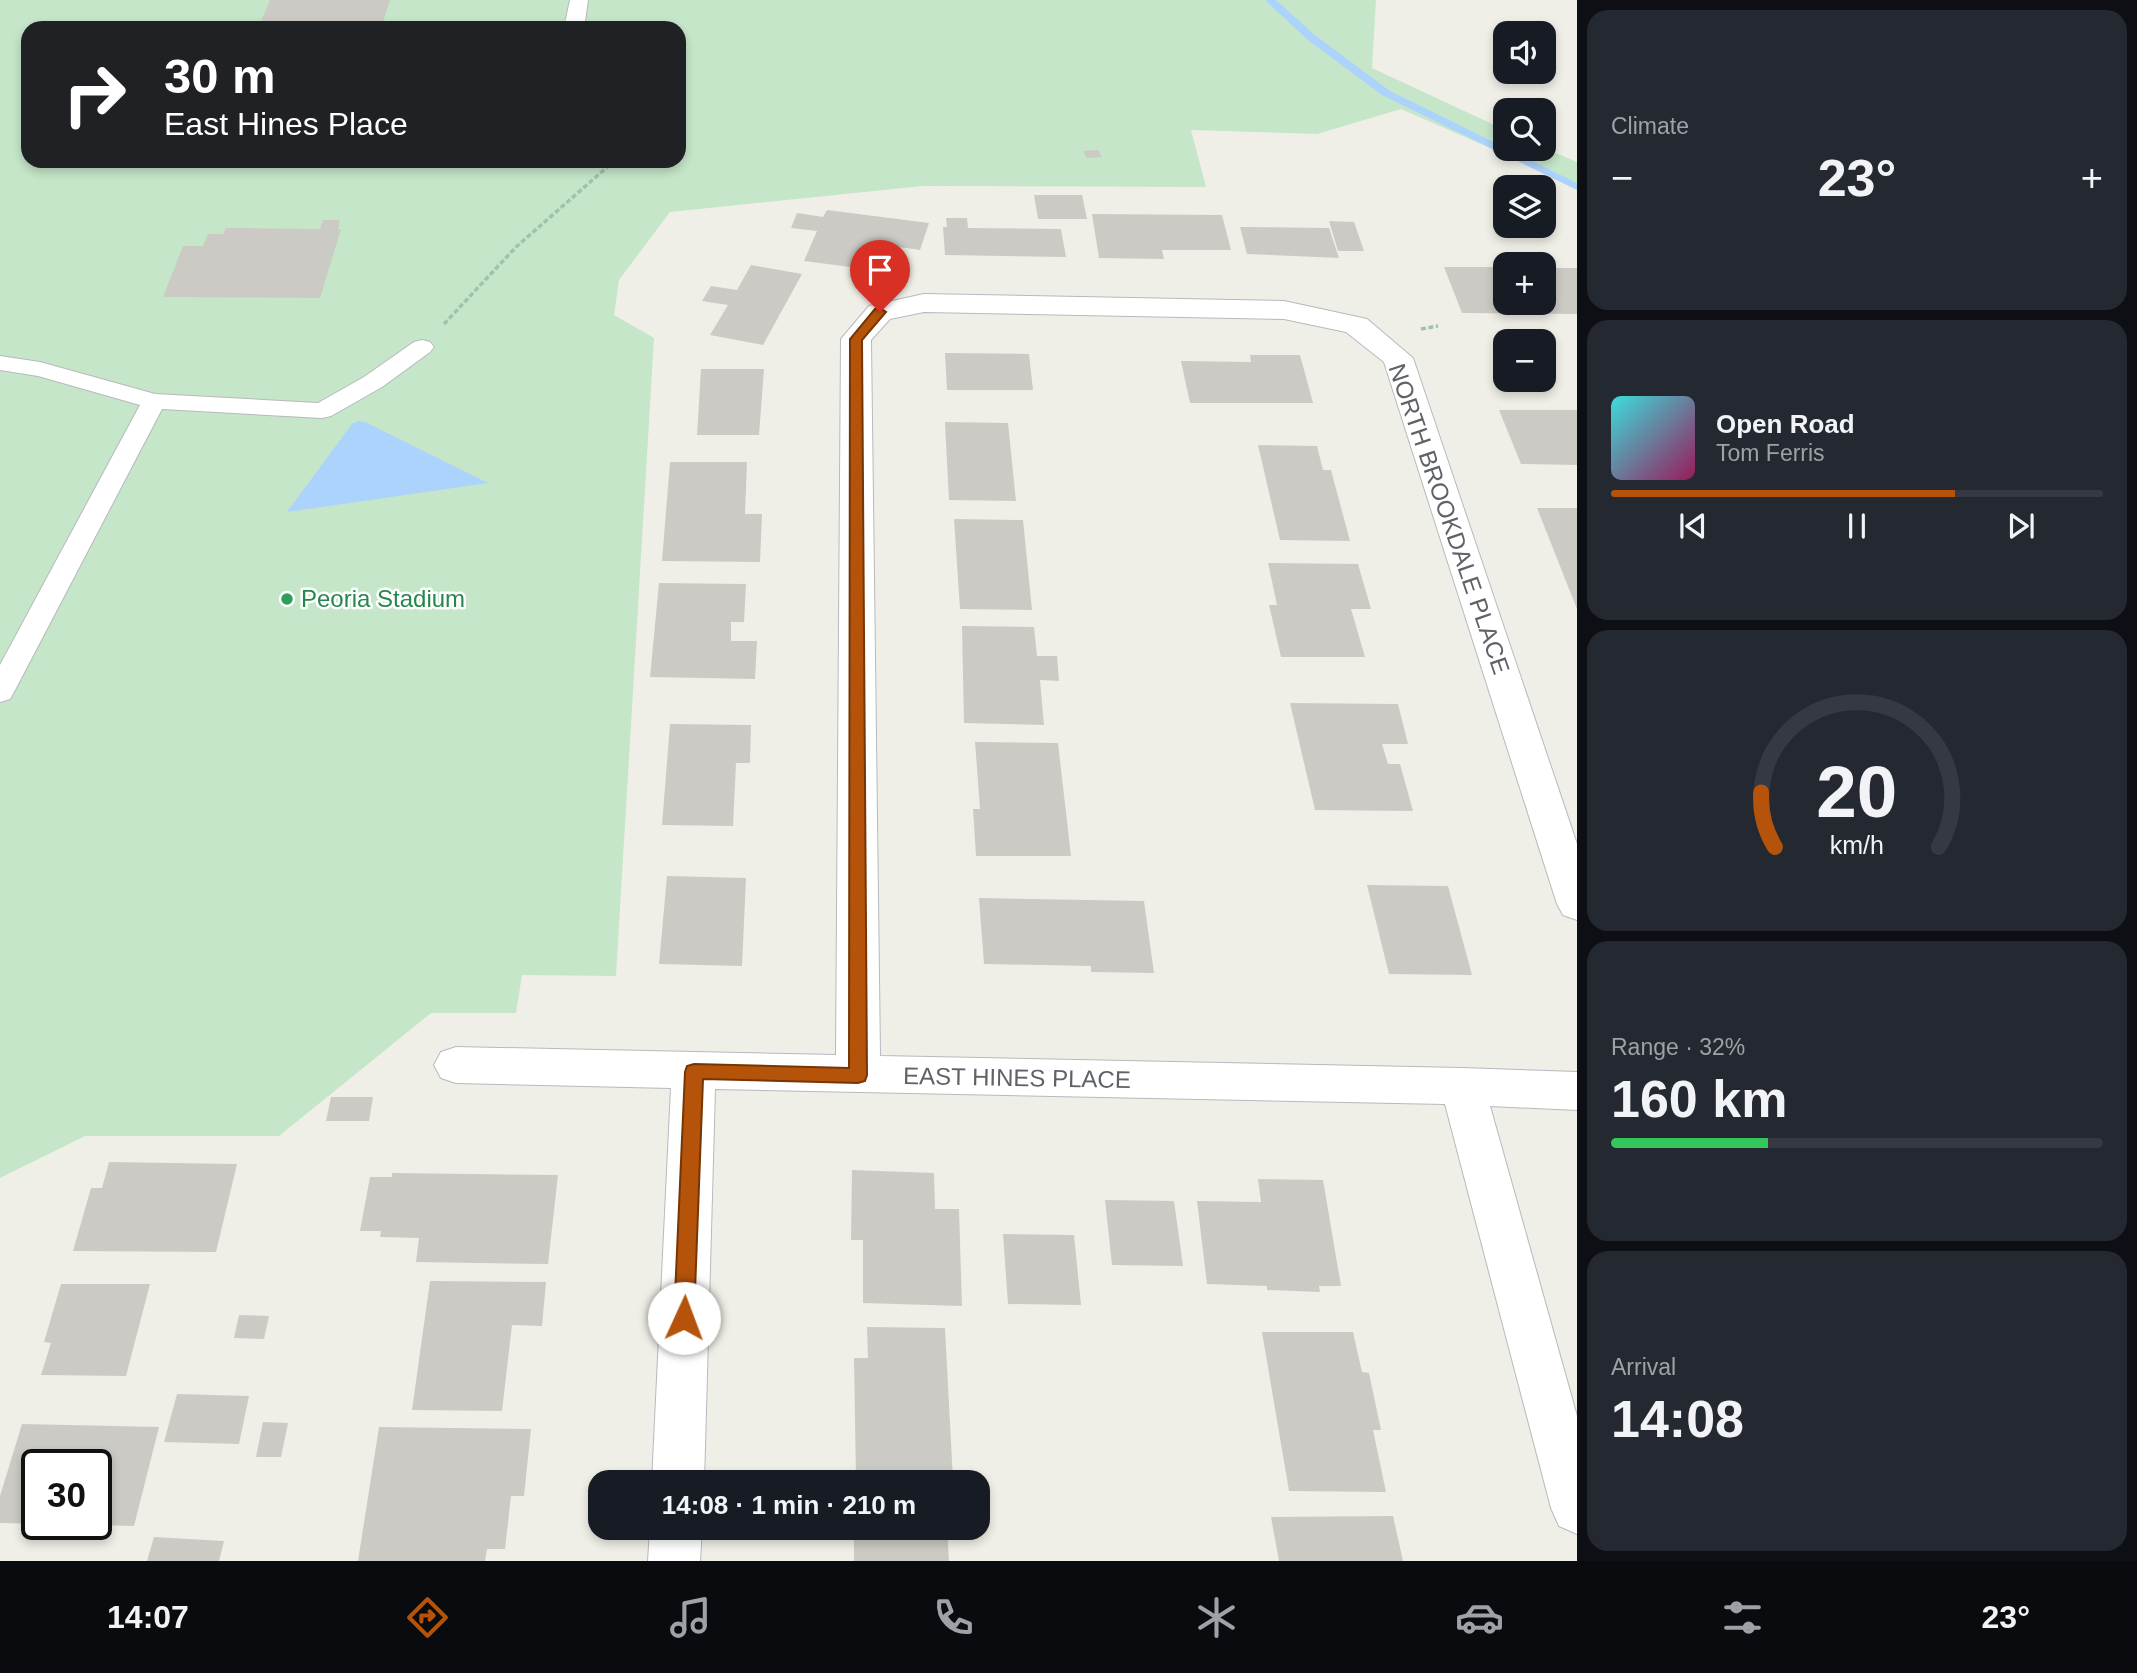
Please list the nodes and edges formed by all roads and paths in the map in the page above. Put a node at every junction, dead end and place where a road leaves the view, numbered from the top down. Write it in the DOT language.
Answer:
graph roads {
  1 [pos="579,0"];
  2 [pos="575,21"];
  3 [pos="606,168"];
  4 [pos="1438,326"];
  5 [pos="1413,331"];
  6 [pos="422,348"];
  7 [pos="0,363"];
  8 [pos="154,401"];
  9 [pos="0,692"];
  10 [pos="1577,904"];
  11 [pos="456,1065"];
  12 [pos="694,1072"];
  13 [pos="858,1075"];
  14 [pos="1462,1086"];
  15 [pos="1577,1091"];
  16 [pos="678,1470"];
  17 [pos="1577,1508"];
  18 [pos="675,1540"];
  19 [pos="674,1561"];
  1 -- 2 [label="lane"];
  3 -- 6 [label="path"];
  4 -- 5 [label="path"];
  6 -- 8 [label="lane"];
  7 -- 8 [label="lane"];
  8 -- 9 [label="lane"];
  10 -- 13 [label="street, NORTH BROOKDALE PLACE"];
  11 -- 12 [label="street, EAST HINES PLACE"];
  12 -- 13 [label="street, EAST HINES PLACE"];
  12 -- 16 [label="street"];
  13 -- 14 [label="street, EAST HINES PLACE"];
  14 -- 15 [label="street, EAST HINES PLACE"];
  14 -- 17 [label="street"];
  18 -- 19 [label="street"];
}
